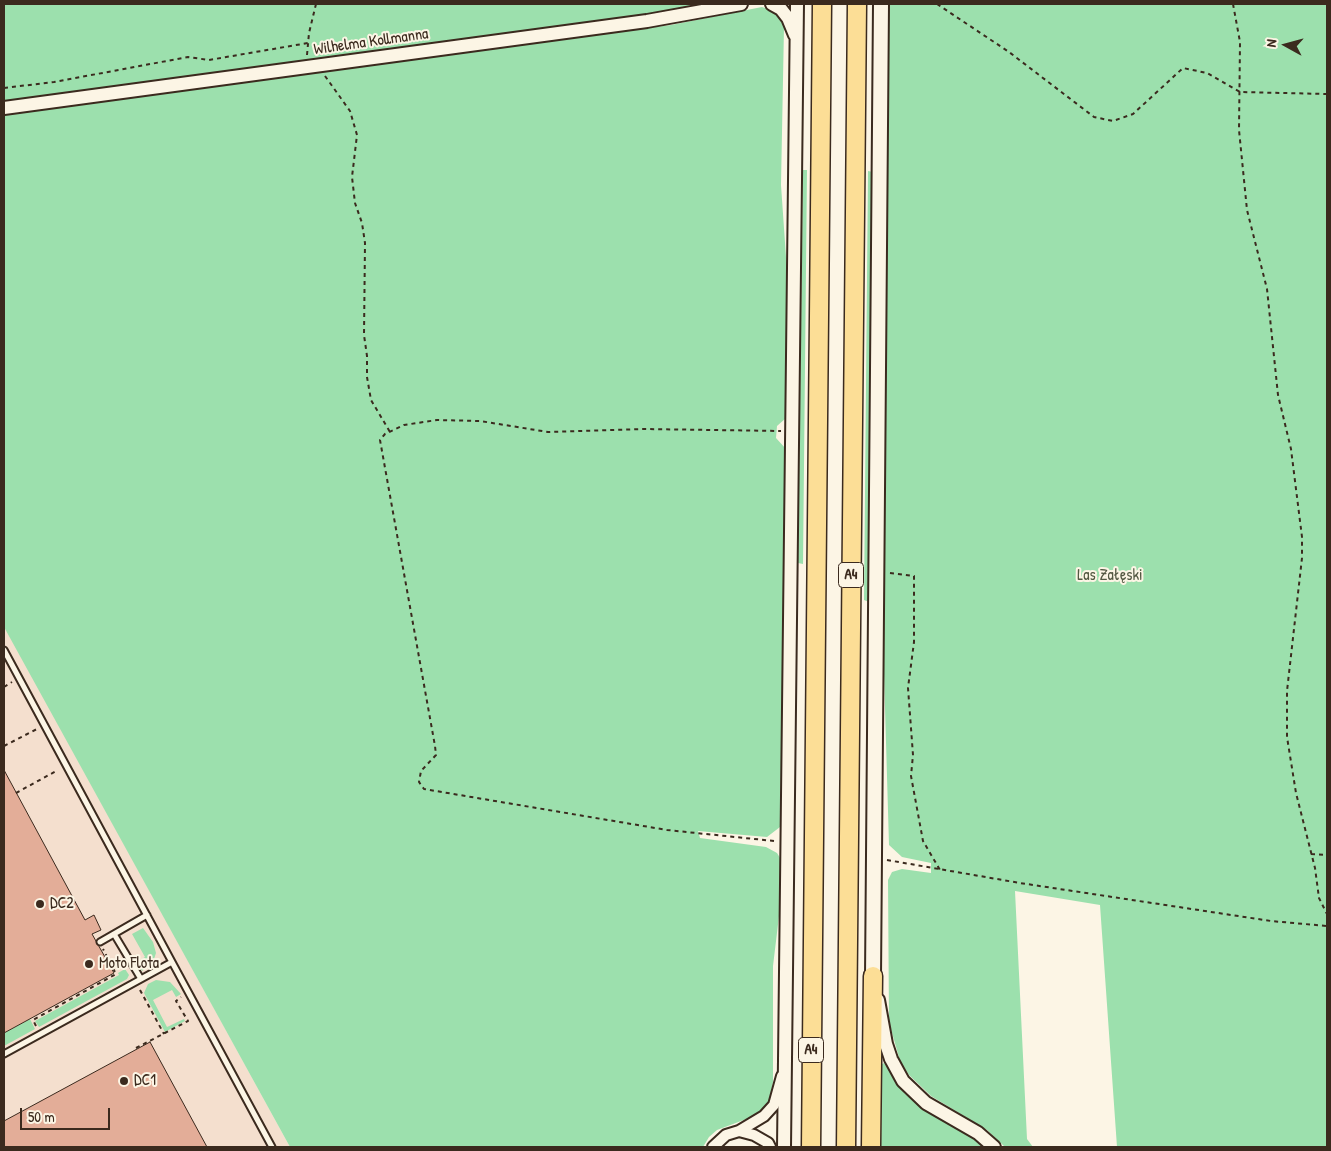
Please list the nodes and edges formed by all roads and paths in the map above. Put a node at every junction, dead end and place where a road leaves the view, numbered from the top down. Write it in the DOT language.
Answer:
graph roads {
  1 [pos="316,4"];
  2 [pos="741,4"];
  3 [pos="772,4"];
  4 [pos="797,4"];
  5 [pos="822,4"];
  6 [pos="857,4"];
  7 [pos="881,4"];
  8 [pos="937,4"];
  9 [pos="1233,4"];
  10 [pos="797,40"];
  11 [pos="308,43"];
  12 [pos="317,66"];
  13 [pos="4,88"];
  14 [pos="1240,92"];
  15 [pos="1327,94"];
  16 [pos="4,108"];
  17 [pos="793,431"];
  18 [pos="390,432"];
  19 [pos="885,572"];
  20 [pos="4,650"];
  21 [pos="8,675"];
  22 [pos="4,687"];
  23 [pos="41,737"];
  24 [pos="4,746"];
  25 [pos="59,770"];
  26 [pos="16,793"];
  27 [pos="789,842"];
  28 [pos="1311,854"];
  29 [pos="1327,855"];
  30 [pos="901,862"];
  31 [pos="940,870"];
  32 [pos="1327,914"];
  33 [pos="147,916"];
  34 [pos="1327,926"];
  35 [pos="114,934"];
  36 [pos="100,942"];
  37 [pos="172,962"];
  38 [pos="873,976"];
  39 [pos="141,979"];
  40 [pos="139,987"];
  41 [pos="188,992"];
  42 [pos="38,1030"];
  43 [pos="164,1034"];
  44 [pos="136,1048"];
  45 [pos="4,1054"];
  46 [pos="785,1065"];
  47 [pos="739,1131"];
  48 [pos="272,1147"];
  49 [pos="713,1147"];
  50 [pos="770,1147"];
  51 [pos="784,1147"];
  52 [pos="810,1147"];
  53 [pos="846,1147"];
  54 [pos="871,1147"];
  55 [pos="994,1147"];
  1 -- 11 [label="path"];
  2 -- 12 [label="street, Wilhelma Kollmanna"];
  3 -- 10 [label="street"];
  4 -- 10 [label="street"];
  5 -- 52 [label="highway, A4"];
  6 -- 53 [label="highway, A4"];
  7 -- 38 [label="main road"];
  8 -- 14 [label="path"];
  9 -- 14 [label="path"];
  10 -- 17 [label="street"];
  11 -- 12 [label="path"];
  11 -- 13 [label="path"];
  12 -- 16 [label="street, Wilhelma Kollmanna"];
  12 -- 18 [label="path"];
  14 -- 15 [label="path"];
  14 -- 28 [label="path"];
  17 -- 18 [label="path"];
  17 -- 27 [label="street"];
  18 -- 27 [label="path"];
  19 -- 31 [label="path"];
  20 -- 33 [label="lane"];
  21 -- 22 [label="path"];
  23 -- 24 [label="path"];
  25 -- 26 [label="path"];
  27 -- 46 [label="street"];
  28 -- 29 [label="path"];
  28 -- 32 [label="path"];
  30 -- 31 [label="path"];
  31 -- 34 [label="path"];
  33 -- 35 [label="lane"];
  33 -- 37 [label="lane"];
  35 -- 36 [label="lane"];
  35 -- 39 [label="lane"];
  36 -- 42 [label="path"];
  37 -- 39 [label="lane"];
  37 -- 41 [label="lane"];
  38 -- 54 [label="highway"];
  38 -- 55 [label="street"];
  39 -- 45 [label="lane"];
  40 -- 43 [label="path"];
  41 -- 43 [label="path"];
  41 -- 48 [label="lane"];
  43 -- 44 [label="path"];
  46 -- 47 [label="street"];
  46 -- 51 [label="street"];
  47 -- 49 [label="street"];
  47 -- 50 [label="street"];
}
